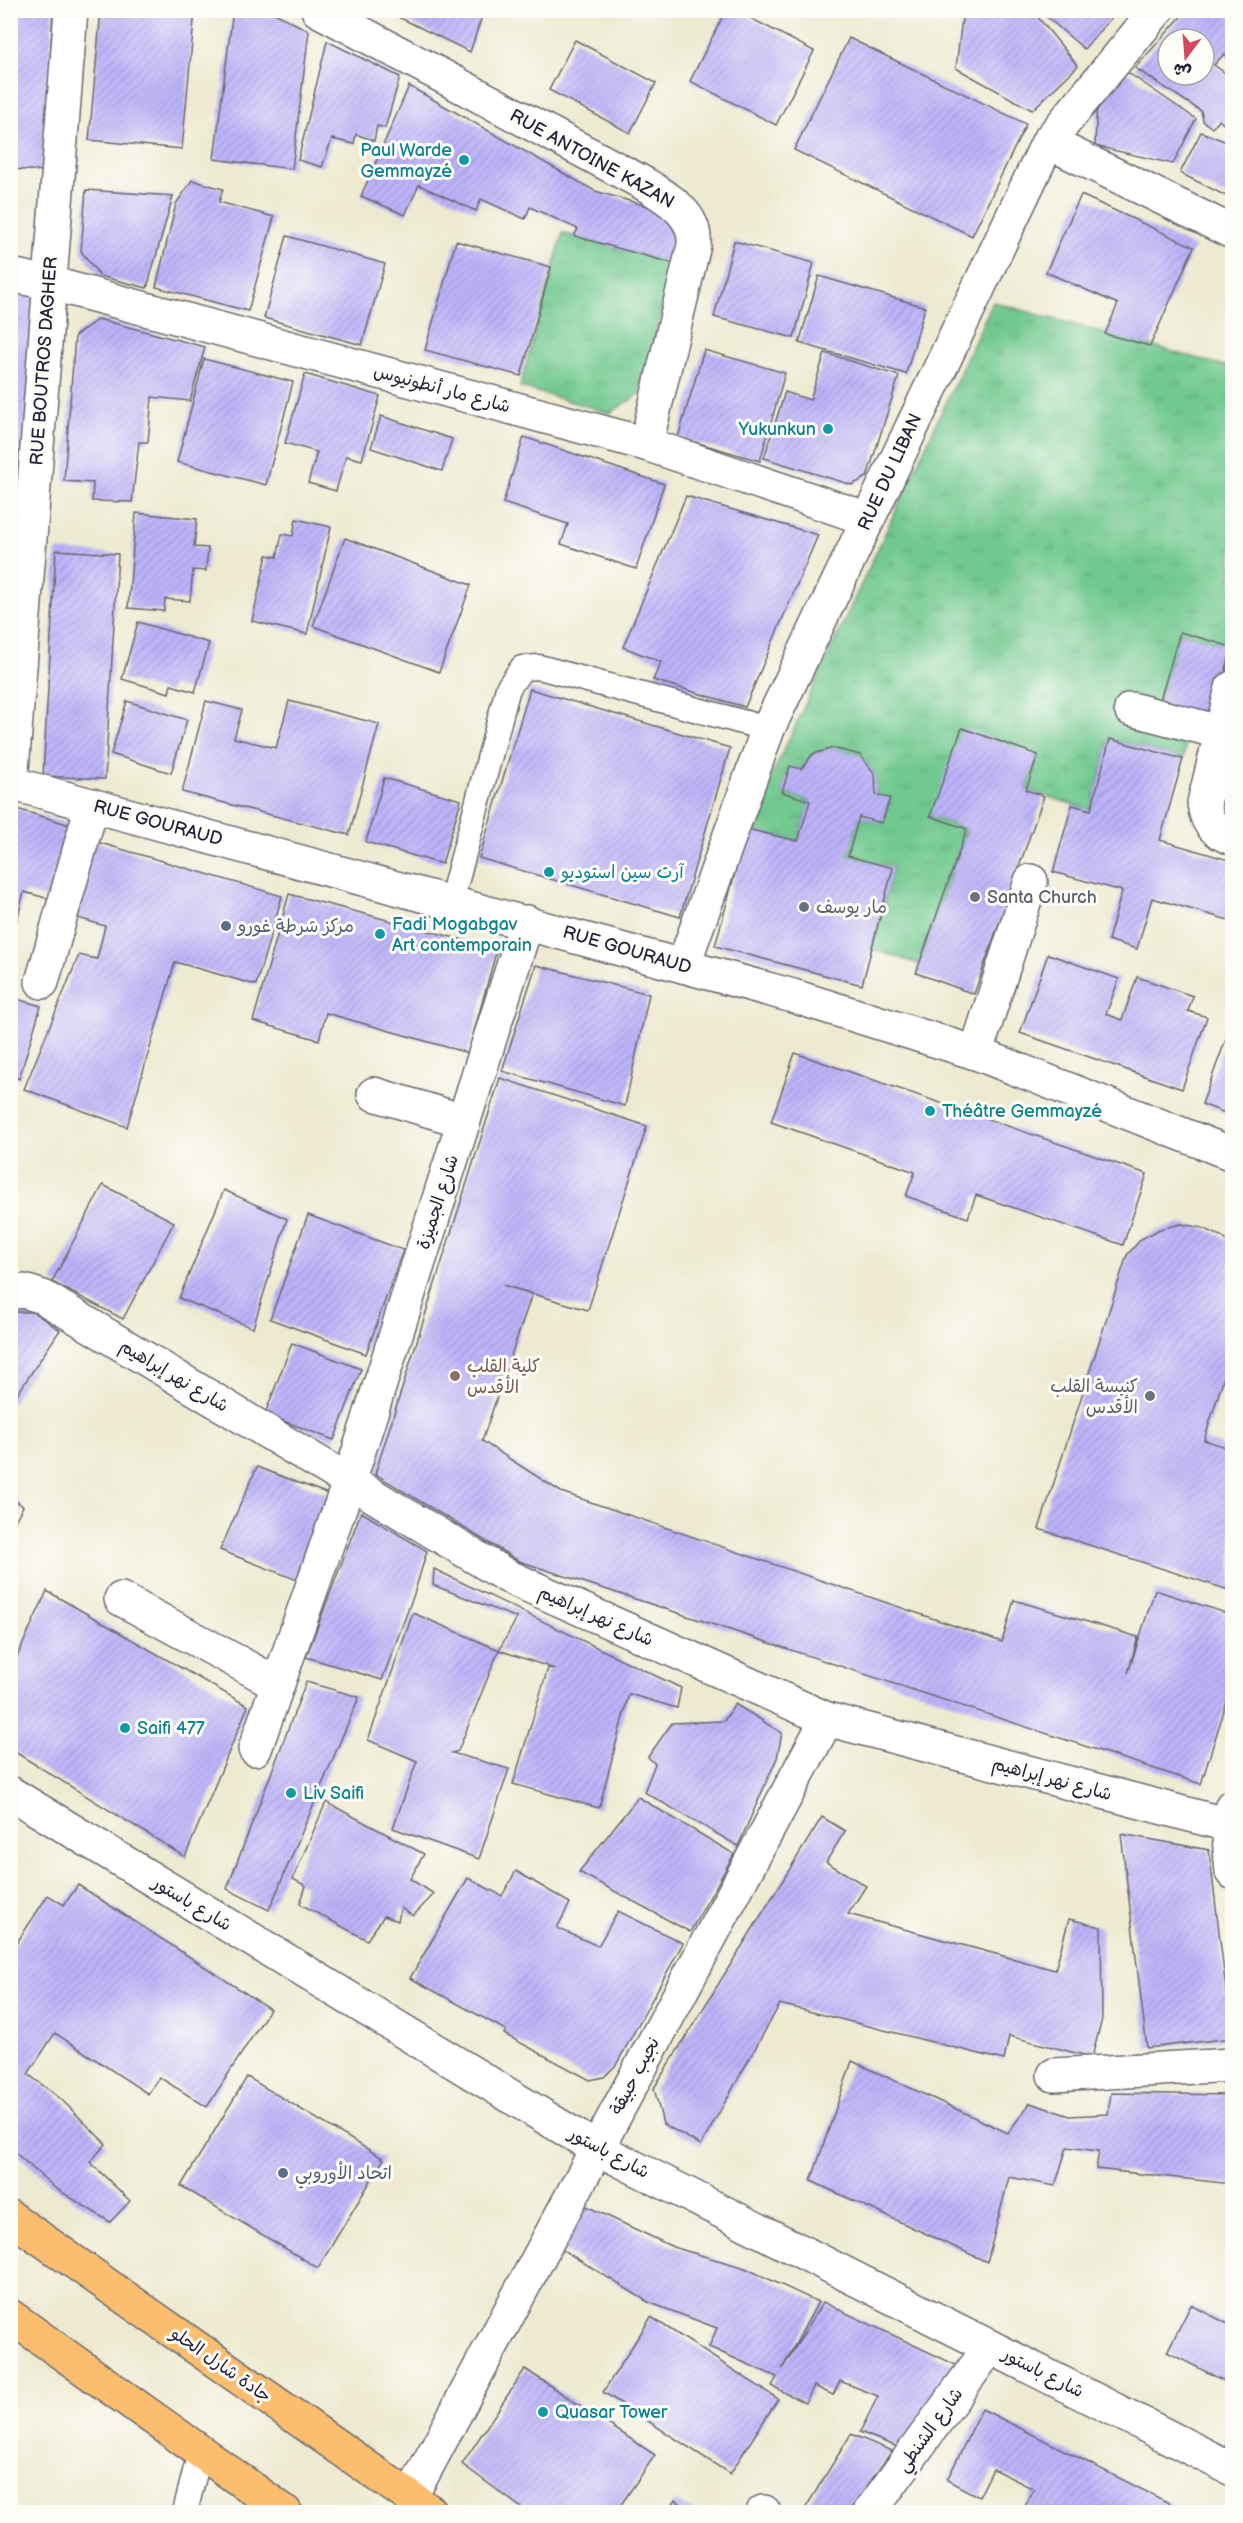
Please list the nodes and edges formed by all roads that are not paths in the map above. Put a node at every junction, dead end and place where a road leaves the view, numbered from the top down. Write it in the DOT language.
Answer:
graph roads {
  1 [pos="71,10"];
  2 [pos="318,10"];
  3 [pos="1157,10"];
  4 [pos="1048,142"];
  5 [pos="1233,232"];
  6 [pos="10,275"];
  7 [pos="50,283"];
  8 [pos="646,444"];
  9 [pos="868,519"];
  10 [pos="1233,688"];
  11 [pos="1131,709"];
  12 [pos="768,729"];
  13 [pos="1220,732"];
  14 [pos="11,783"];
  15 [pos="92,805"];
  16 [pos="1233,838"];
  17 [pos="1031,880"];
  18 [pos="451,902"];
  19 [pos="527,922"];
  20 [pos="683,966"];
  21 [pos="42,982"];
  22 [pos="976,1053"];
  23 [pos="374,1094"];
  24 [pos="464,1121"];
  25 [pos="1233,1154"];
  26 [pos="10,1293"];
  27 [pos="349,1482"];
  28 [pos="121,1599"];
  29 [pos="278,1684"];
  30 [pos="827,1719"];
  31 [pos="255,1749"];
  32 [pos="10,1793"];
  33 [pos="1231,1819"];
  34 [pos="1233,1872"];
  35 [pos="1233,2065"];
  36 [pos="1054,2075"];
  37 [pos="596,2148"];
  38 [pos="10,2217"];
  39 [pos="10,2316"];
  40 [pos="990,2347"];
  41 [pos="200,2452"];
  42 [pos="1233,2469"];
  43 [pos="421,2505"];
  44 [pos="185,2512"];
  45 [pos="285,2512"];
  46 [pos="870,2512"];
  1 -- 7 [label="street, RUE BOUTROS DAGHER"];
  2 -- 8 [label="street, RUE ANTOINE KAZAN"];
  3 -- 4 [label="street, RUE DU LIBAN"];
  4 -- 5 [label="street"];
  4 -- 9 [label="street, RUE DU LIBAN"];
  6 -- 7 [label="street, شارع مار أنطونيوس"];
  7 -- 8 [label="street, شارع مار أنطونيوس"];
  7 -- 14 [label="street, RUE BOUTROS DAGHER"];
  8 -- 9 [label="street, شارع مار أنطونيوس"];
  9 -- 12 [label="street, RUE DU LIBAN"];
  10 -- 13 [label="street"];
  11 -- 13 [label="street"];
  12 -- 18 [label="lane"];
  12 -- 20 [label="street, RUE DU LIBAN"];
  13 -- 16 [label="street"];
  14 -- 15 [label="street, RUE GOURAUD"];
  15 -- 18 [label="street, RUE GOURAUD"];
  15 -- 21 [label="street"];
  17 -- 22 [label="street"];
  18 -- 19 [label="street, RUE GOURAUD"];
  19 -- 20 [label="street, RUE GOURAUD"];
  19 -- 24 [label="street, شارع الجميزة"];
  20 -- 22 [label="street, RUE GOURAUD"];
  22 -- 25 [label="street, RUE GOURAUD"];
  23 -- 24 [label="street"];
  24 -- 27 [label="street, شارع الجميزة"];
  26 -- 27 [label="street, شارع نهر إبراهيم"];
  27 -- 29 [label="street, شارع الجميزة"];
  27 -- 30 [label="street, شارع نهر إبراهيم"];
  28 -- 29 [label="street"];
  29 -- 31 [label="street, شارع الجميزة"];
  30 -- 33 [label="street, شارع نهر إبراهيم"];
  30 -- 37 [label="street, نجيب حبيقة"];
  32 -- 37 [label="street, شارع باستور"];
  33 -- 34 [label="street"];
  35 -- 36 [label="street"];
  37 -- 40 [label="street, شارع باستور"];
  37 -- 43 [label="street, نجيب حبيقة"];
  38 -- 43 [label="highway, جادة شارل الحلو"];
  39 -- 41 [label="highway"];
  40 -- 42 [label="street, شارع باستور"];
  40 -- 46 [label="street, شارع الشنطي"];
  41 -- 44 [label="lane"];
  41 -- 45 [label="highway"];
}
